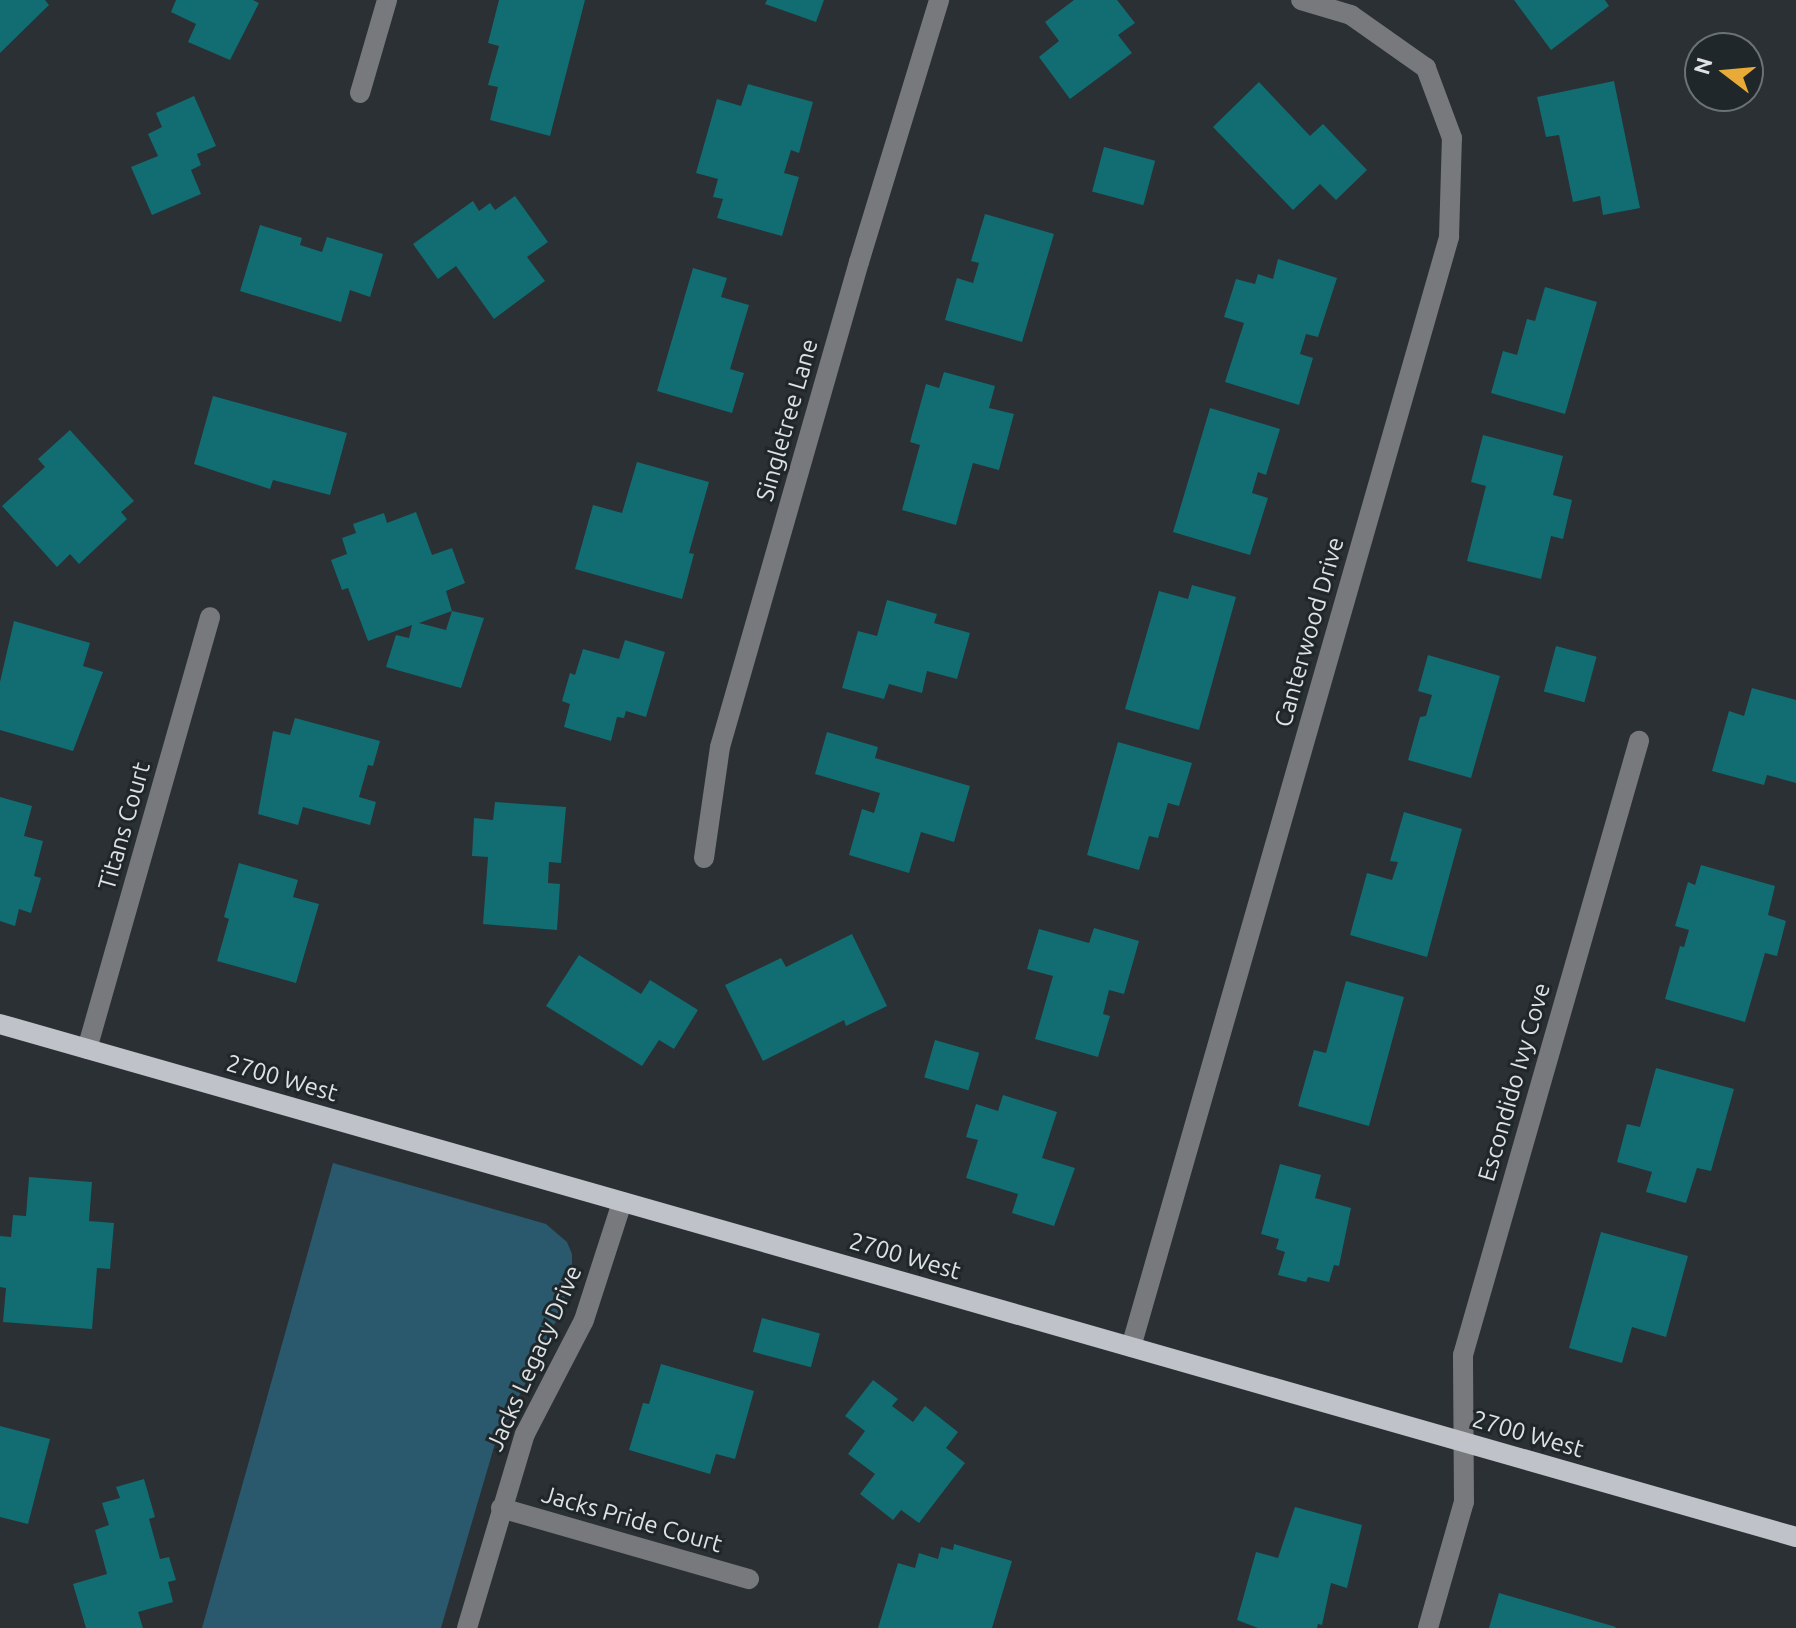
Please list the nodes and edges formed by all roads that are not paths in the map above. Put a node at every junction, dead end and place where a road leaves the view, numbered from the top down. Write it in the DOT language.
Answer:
graph roads {
  1 [pos="387,0"];
  2 [pos="939,0"];
  3 [pos="1301,0"];
  4 [pos="360,93"];
  5 [pos="210,617"];
  6 [pos="1639,741"];
  7 [pos="704,858"];
  8 [pos="0,1024"];
  9 [pos="87,1049"];
  10 [pos="622,1202"];
  11 [pos="1131,1347"];
  12 [pos="1461,1441"];
  13 [pos="501,1508"];
  14 [pos="1796,1537"];
  15 [pos="749,1579"];
  16 [pos="467,1628"];
  17 [pos="1428,1628"];
  1 -- 4 [label="street"];
  2 -- 7 [label="street, Singletree Lane"];
  3 -- 11 [label="street, Canterwood Drive"];
  5 -- 9 [label="street, Titans Court"];
  6 -- 12 [label="street, Escondido Ivy Cove"];
  8 -- 9 [label="main road, 2700 West"];
  9 -- 10 [label="main road, 2700 West"];
  10 -- 11 [label="main road, 2700 West"];
  10 -- 13 [label="street, Jacks Legacy Drive"];
  11 -- 12 [label="main road, 2700 West"];
  12 -- 14 [label="main road, 2700 West"];
  12 -- 17 [label="street, Escondido Ivy Cove"];
  13 -- 15 [label="street, Jacks Pride Court"];
  13 -- 16 [label="street, Jacks Legacy Drive"];
}
